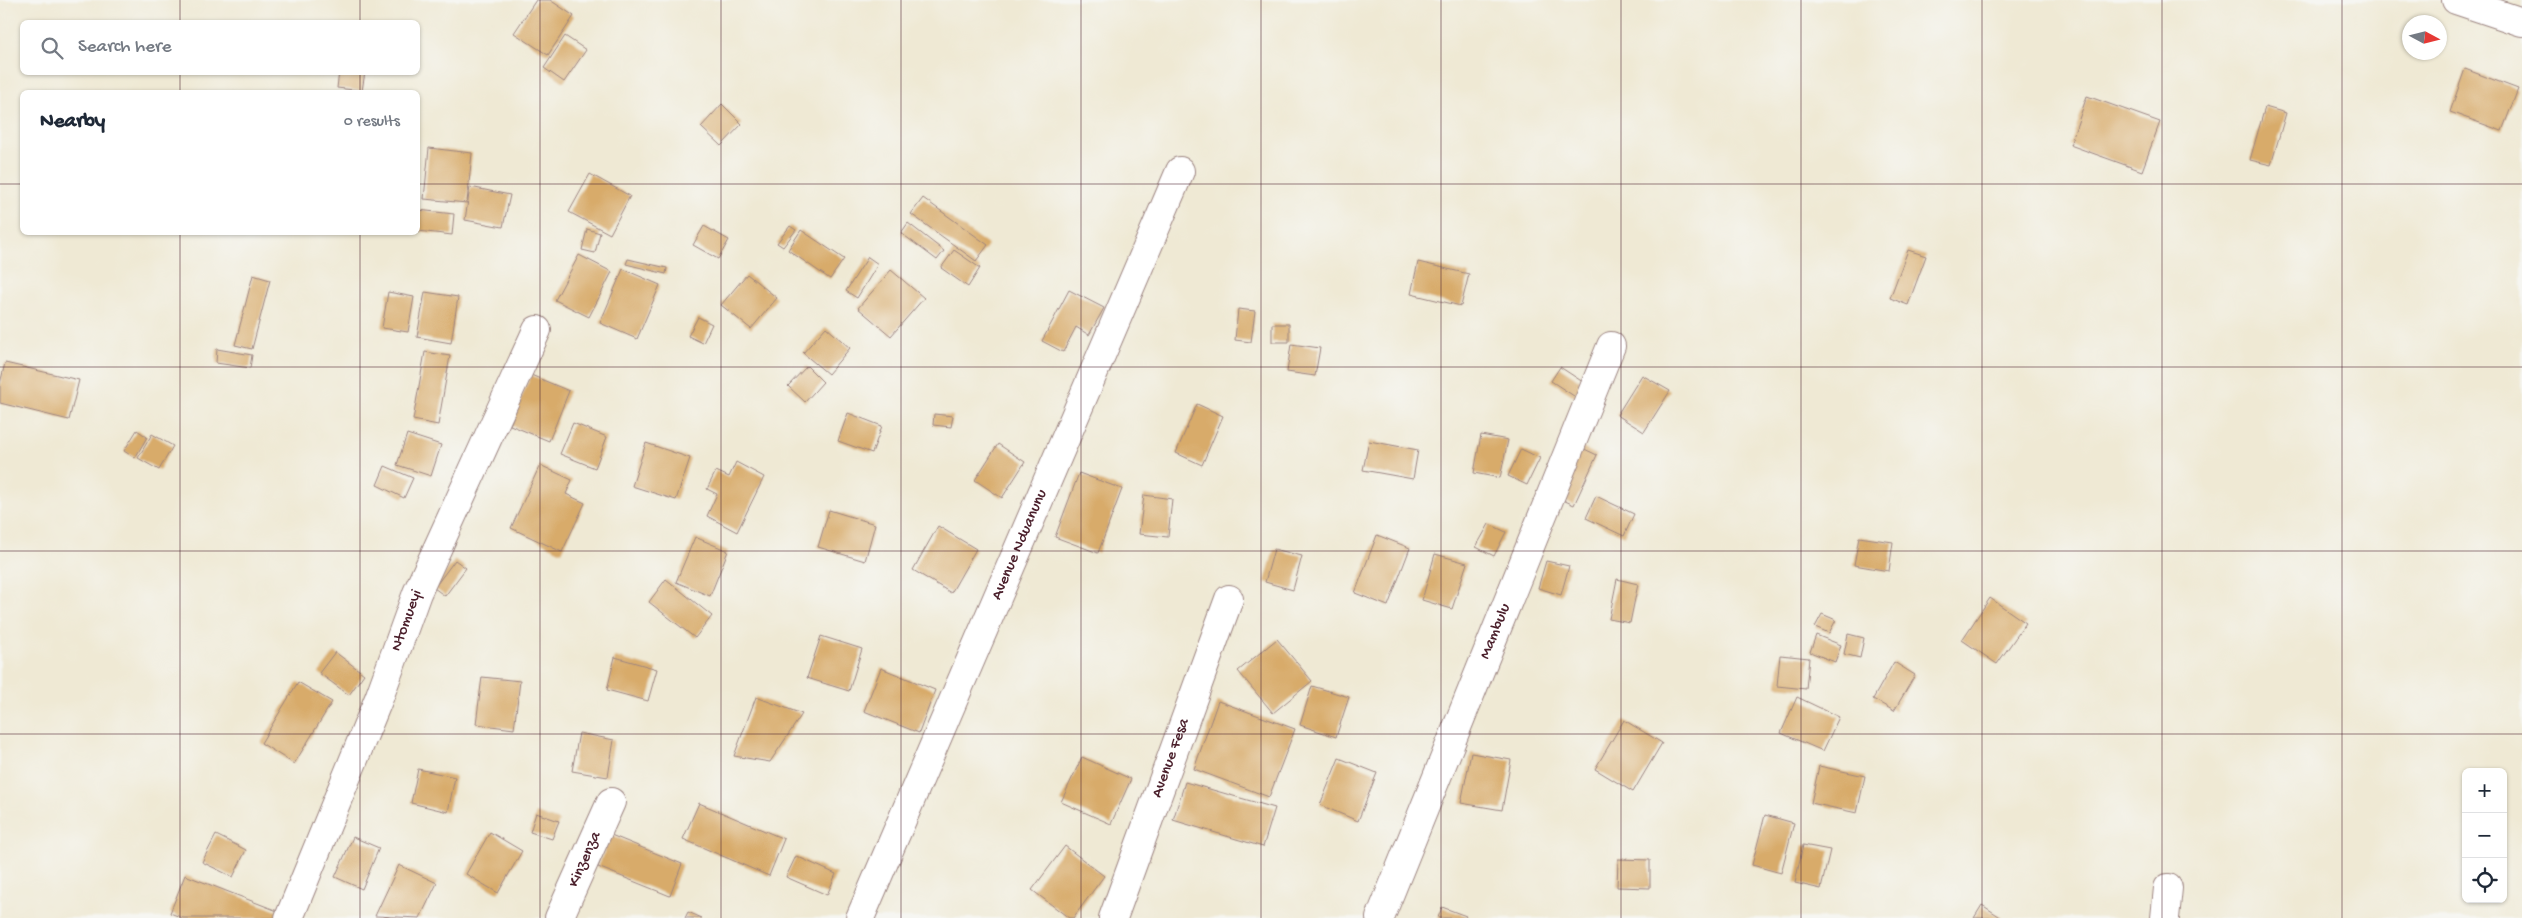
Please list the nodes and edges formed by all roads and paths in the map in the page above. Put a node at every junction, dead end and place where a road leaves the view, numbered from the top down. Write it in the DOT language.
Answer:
graph roads {
  1 [pos="2456,0"];
  2 [pos="2522,22"];
  3 [pos="1180,171"];
  4 [pos="537,330"];
  5 [pos="1611,346"];
  6 [pos="1229,599"];
  7 [pos="611,802"];
  8 [pos="2168,888"];
  9 [pos="289,918"];
  10 [pos="559,918"];
  11 [pos="860,918"];
  12 [pos="1113,918"];
  13 [pos="1380,918"];
  14 [pos="2165,918"];
  1 -- 2 [label="street"];
  3 -- 11 [label="street, Avenue Nduanunu"];
  4 -- 9 [label="street, Ntomueyi"];
  5 -- 13 [label="street, Mambulu"];
  6 -- 12 [label="street, Avenue Fesa"];
  7 -- 10 [label="street, Kinzenza"];
  8 -- 14 [label="street"];
}
